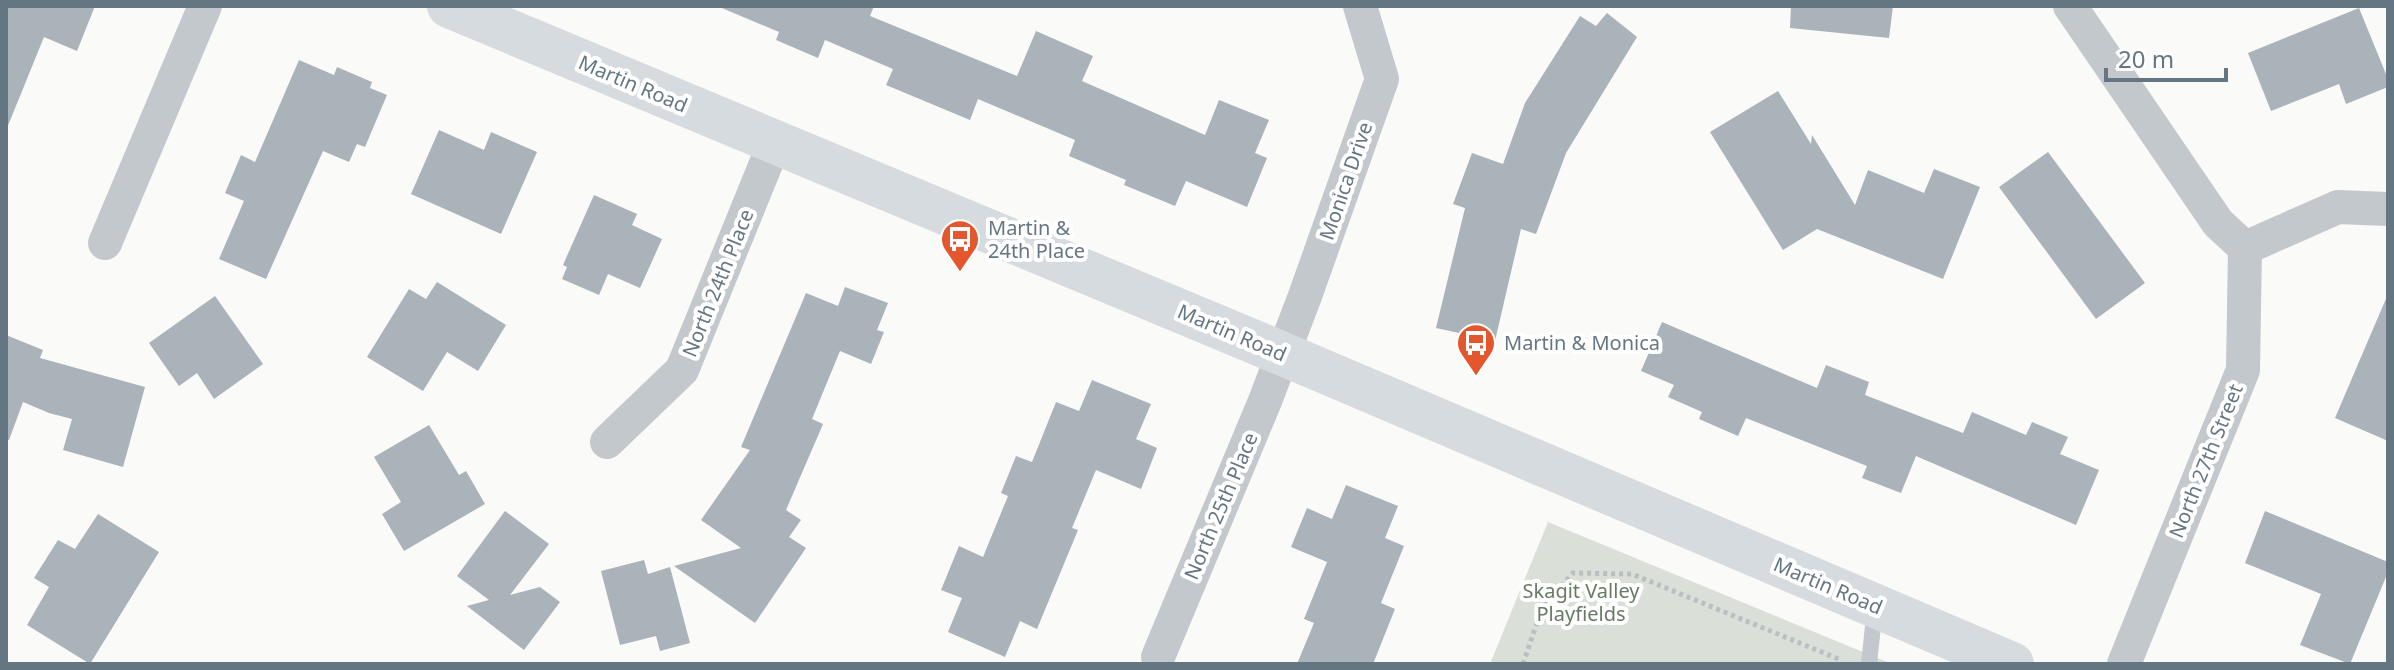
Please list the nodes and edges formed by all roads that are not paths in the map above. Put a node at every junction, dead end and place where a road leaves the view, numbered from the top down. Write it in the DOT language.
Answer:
graph roads {
  1 [pos="205,6"];
  2 [pos="449,6"];
  3 [pos="1360,6"];
  4 [pos="2070,6"];
  5 [pos="774,144"];
  6 [pos="2388,209"];
  7 [pos="105,243"];
  8 [pos="2245,248"];
  9 [pos="1283,354"];
  10 [pos="607,442"];
  11 [pos="1875,605"];
  12 [pos="1158,657"];
  13 [pos="1869,664"];
  14 [pos="2012,664"];
  15 [pos="2124,664"];
  1 -- 7 [label="street"];
  2 -- 5 [label="street, Martin Road"];
  3 -- 9 [label="street, Monica Drive"];
  4 -- 8 [label="street"];
  5 -- 9 [label="street, Martin Road"];
  5 -- 10 [label="street, North 24th Place"];
  6 -- 8 [label="street"];
  8 -- 15 [label="street, North 27th Street"];
  9 -- 11 [label="street, Martin Road"];
  9 -- 12 [label="street, North 25th Place"];
  11 -- 13 [label="lane"];
  11 -- 14 [label="street, Martin Road"];
}
